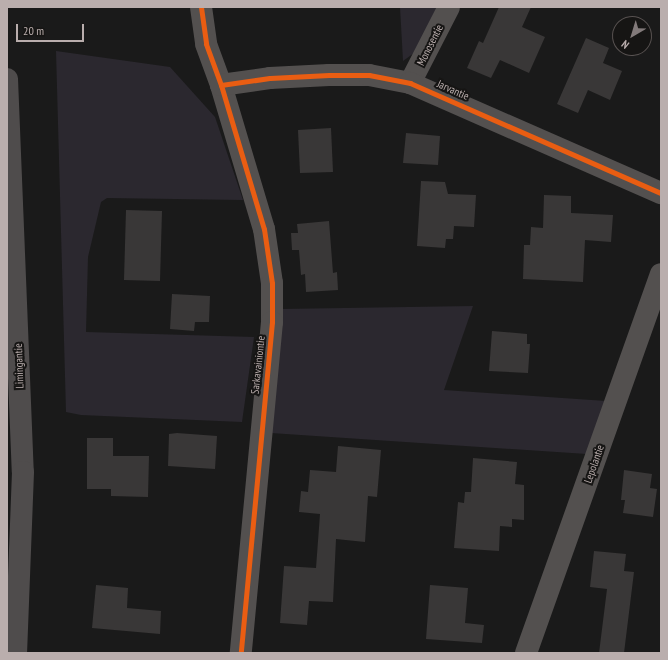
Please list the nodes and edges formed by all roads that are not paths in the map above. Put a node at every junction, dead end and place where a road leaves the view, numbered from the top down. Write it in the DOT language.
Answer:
graph roads {
  1 [pos="201,7"];
  2 [pos="449,7"];
  3 [pos="7,79"];
  4 [pos="410,83"];
  5 [pos="221,85"];
  6 [pos="661,193"];
  7 [pos="661,274"];
  8 [pos="16,653"];
  9 [pos="241,653"];
  10 [pos="526,653"];
  1 -- 5 [label="street, Sarkavainiontie"];
  2 -- 4 [label="street, Monosentie"];
  3 -- 8 [label="main road, Limingantie"];
  4 -- 5 [label="street, Jarvantie"];
  4 -- 6 [label="street, Jarvantie"];
  5 -- 9 [label="street, Sarkavainiontie"];
  7 -- 10 [label="street, Lepolantie"];
}
